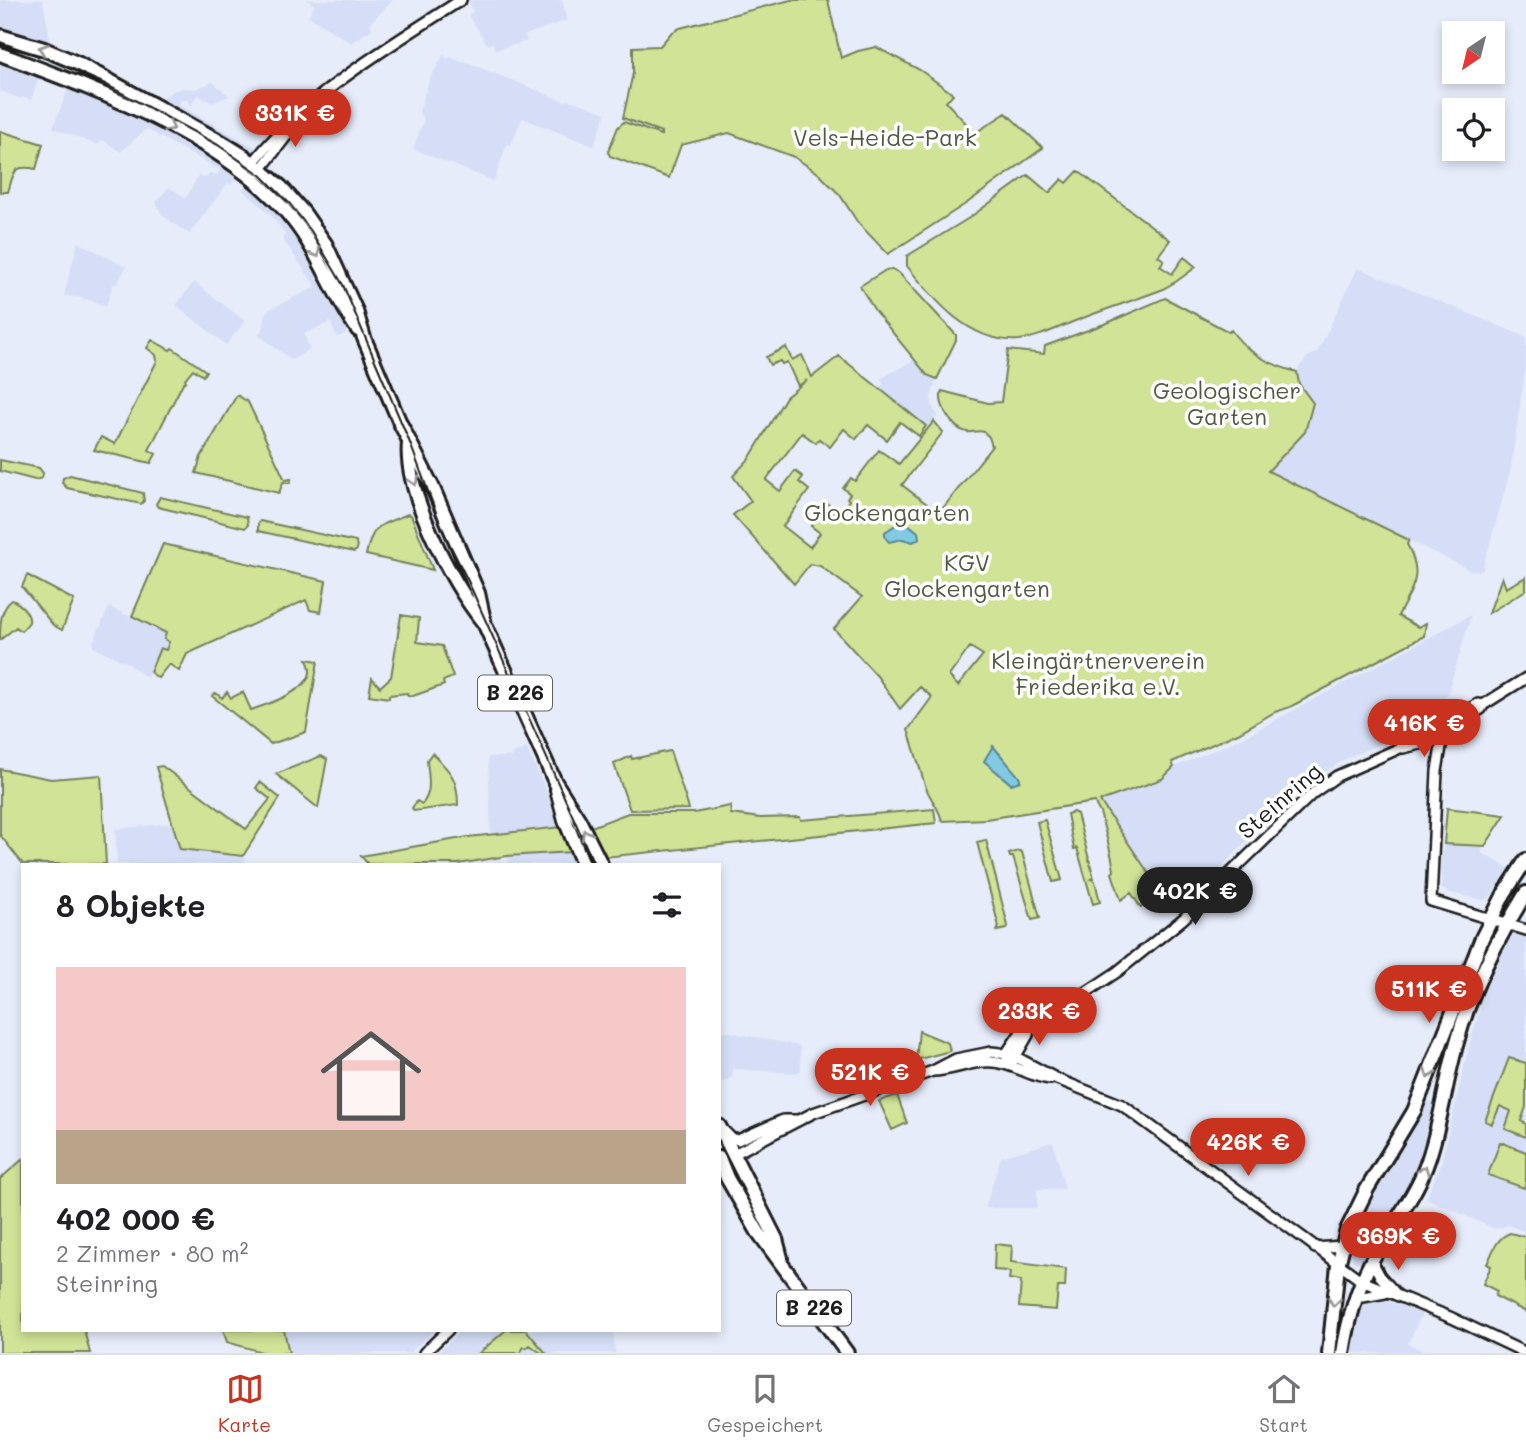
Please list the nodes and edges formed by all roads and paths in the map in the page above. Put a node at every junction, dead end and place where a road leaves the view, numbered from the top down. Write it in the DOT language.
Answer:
graph roads {
  1 [pos="461,0"];
  2 [pos="0,36"];
  3 [pos="0,54"];
  4 [pos="143,106"];
  5 [pos="256,170"];
  6 [pos="409,443"];
  7 [pos="437,498"];
  8 [pos="421,504"];
  9 [pos="466,565"];
  10 [pos="454,578"];
  11 [pos="485,625"];
  12 [pos="1526,678"];
  13 [pos="1483,705"];
  14 [pos="1443,735"];
  15 [pos="1400,748"];
  16 [pos="555,782"];
  17 [pos="1526,860"];
  18 [pos="583,863"];
  19 [pos="600,863"];
  20 [pos="1526,894"];
  21 [pos="1490,920"];
  22 [pos="1508,925"];
  23 [pos="1526,930"];
  24 [pos="1011,1059"];
  25 [pos="799,1120"];
  26 [pos="721,1128"];
  27 [pos="721,1130"];
  28 [pos="734,1154"];
  29 [pos="721,1160"];
  30 [pos="721,1163"];
  31 [pos="735,1192"];
  32 [pos="765,1220"];
  33 [pos="1342,1246"];
  34 [pos="1315,1248"];
  35 [pos="1372,1261"];
  36 [pos="782,1262"];
  37 [pos="1338,1265"];
  38 [pos="1362,1281"];
  39 [pos="1387,1292"];
  40 [pos="1357,1296"];
  41 [pos="1398,1296"];
  42 [pos="446,1332"];
  43 [pos="424,1353"];
  44 [pos="847,1353"];
  45 [pos="1329,1353"];
  46 [pos="1343,1353"];
  47 [pos="1526,1353"];
  1 -- 5 [label="street"];
  4 -- 2 [label="main road, B 226, one-way"];
  3 -- 4 [label="main road, B 226"];
  4 -- 5 [label="main road, B 226"];
  5 -- 6 [label="main road, B 226"];
  6 -- 7 [label="main road, B 226"];
  6 -- 8 [label="main road, B 226, one-way"];
  7 -- 8 [label="main road"];
  7 -- 9 [label="main road, B 226"];
  8 -- 10 [label="main road, B 226"];
  9 -- 10 [label="main road"];
  9 -- 11 [label="main road, B 226"];
  10 -- 11 [label="main road, B 226"];
  11 -- 16 [label="main road, B 226"];
  12 -- 13 [label="street, Steinring"];
  13 -- 14 [label="street, Steinring"];
  13 -- 15 [label="street, Steinring"];
  14 -- 15 [label="street, Steinring"];
  14 -- 21 [label="street"];
  15 -- 24 [label="street, Steinring"];
  16 -- 18 [label="main road, B 226"];
  19 -- 16 [label="main road, B 226, one-way"];
  17 -- 21 [label="main road"];
  20 -- 22 [label="main road"];
  21 -- 22 [label="street"];
  21 -- 33 [label="main road, one-way"];
  22 -- 23 [label="street"];
  35 -- 22 [label="main road, one-way"];
  24 -- 25 [label="street"];
  24 -- 34 [label="street"];
  25 -- 26 [label="street"];
  25 -- 28 [label="street"];
  27 -- 28 [label="main road, B 226"];
  28 -- 29 [label="main road"];
  28 -- 32 [label="main road, B 226"];
  30 -- 31 [label="main road, B 226"];
  31 -- 32 [label="main road"];
  31 -- 36 [label="main road, B 226"];
  32 -- 36 [label="main road, B 226"];
  33 -- 34 [label="street"];
  33 -- 37 [label="main road"];
  34 -- 37 [label="street"];
  35 -- 38 [label="main road"];
  35 -- 41 [label="street"];
  36 -- 44 [label="main road, B 226"];
  37 -- 38 [label="street"];
  37 -- 45 [label="main road, one-way"];
  38 -- 39 [label="street"];
  38 -- 40 [label="main road"];
  39 -- 40 [label="street"];
  39 -- 41 [label="street"];
  40 -- 46 [label="main road"];
  41 -- 47 [label="street"];
  42 -- 43 [label="street"];
}
